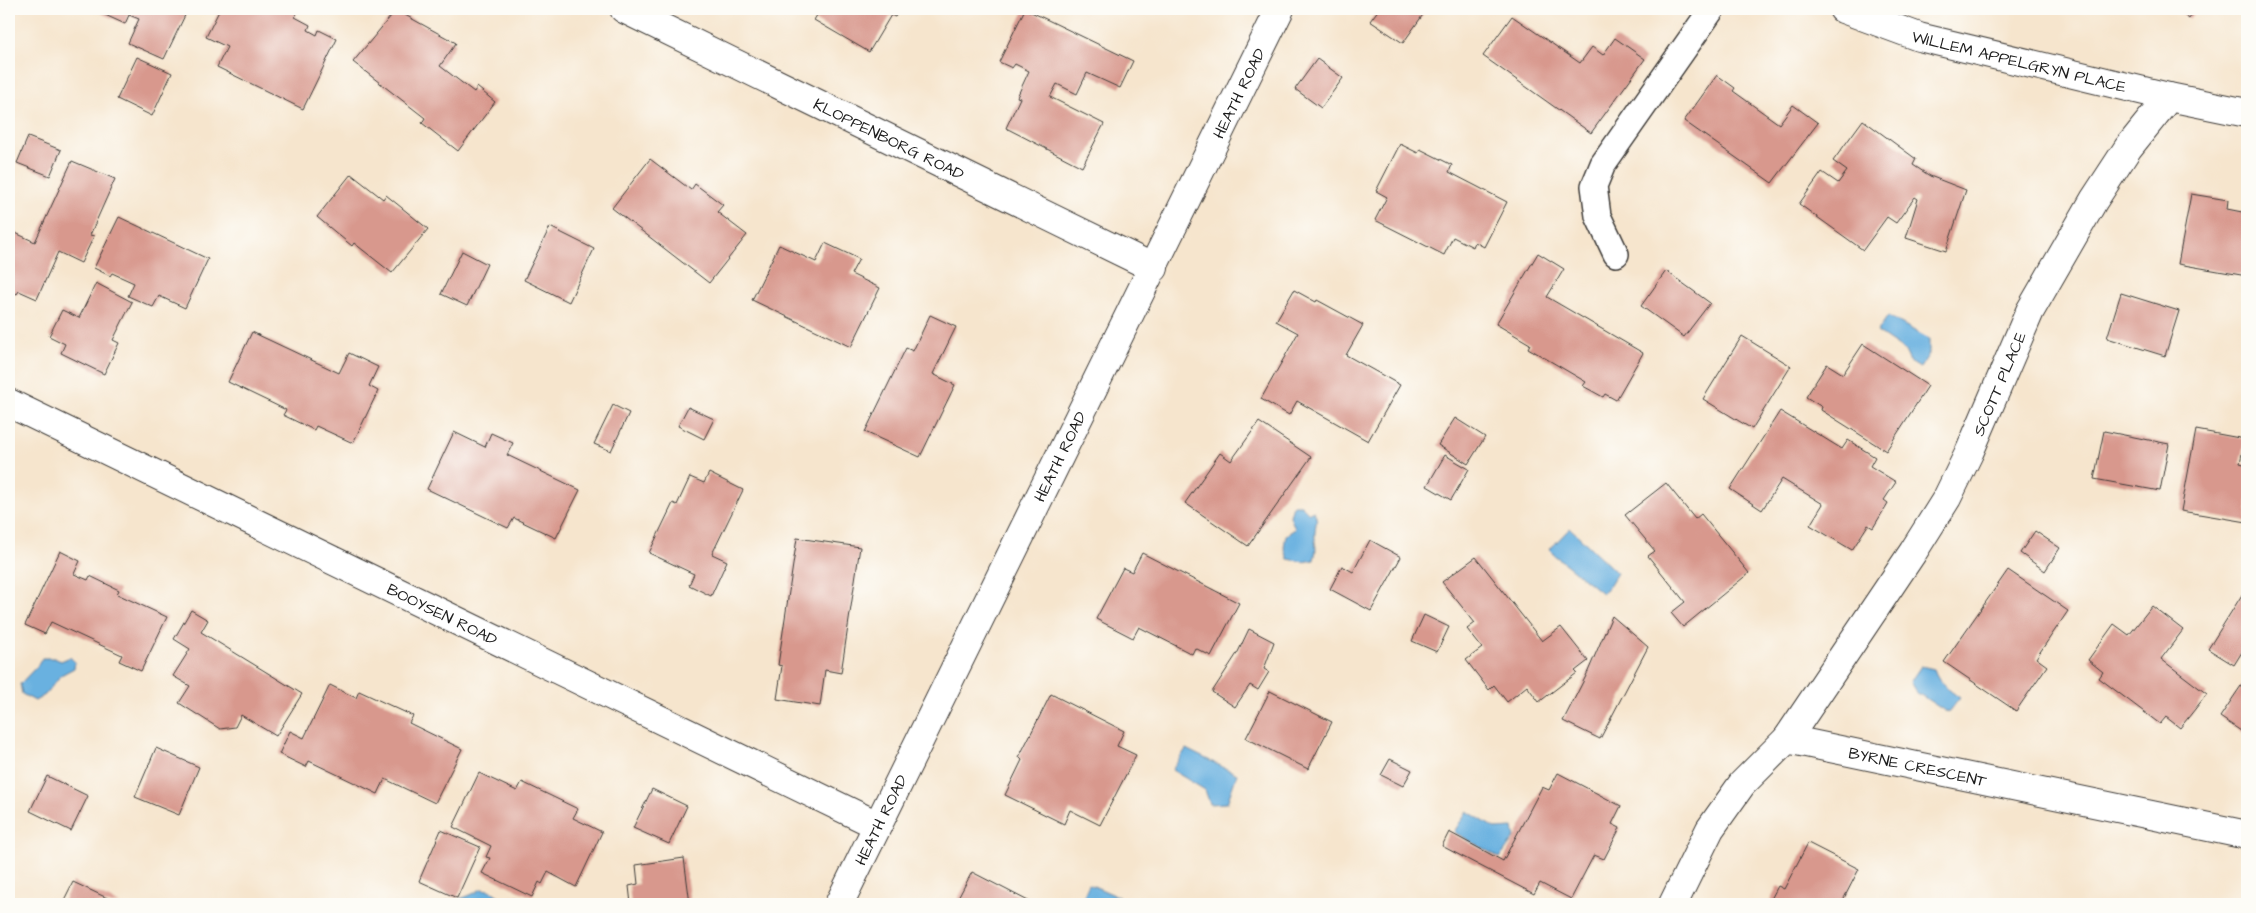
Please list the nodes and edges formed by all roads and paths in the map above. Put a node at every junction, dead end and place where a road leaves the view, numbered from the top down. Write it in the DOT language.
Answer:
graph roads {
  1 [pos="624,9"];
  2 [pos="1280,9"];
  3 [pos="1712,9"];
  4 [pos="1843,9"];
  5 [pos="2169,96"];
  6 [pos="2247,113"];
  7 [pos="1616,254"];
  8 [pos="1154,268"];
  9 [pos="9,403"];
  10 [pos="1787,739"];
  11 [pos="877,825"];
  12 [pos="2247,835"];
  13 [pos="839,904"];
  14 [pos="1673,904"];
  1 -- 8 [label="street, KLOPPENBORG ROAD"];
  2 -- 8 [label="street, HEATH ROAD"];
  3 -- 7 [label="lane"];
  4 -- 5 [label="street, WILLEM APPELGRYN PLACE"];
  5 -- 6 [label="street"];
  5 -- 10 [label="street, SCOTT PLACE"];
  8 -- 11 [label="street, HEATH ROAD"];
  9 -- 11 [label="street, BOOYSEN ROAD"];
  10 -- 12 [label="street, BYRNE CRESCENT"];
  10 -- 14 [label="street"];
  11 -- 13 [label="street, HEATH ROAD"];
}
